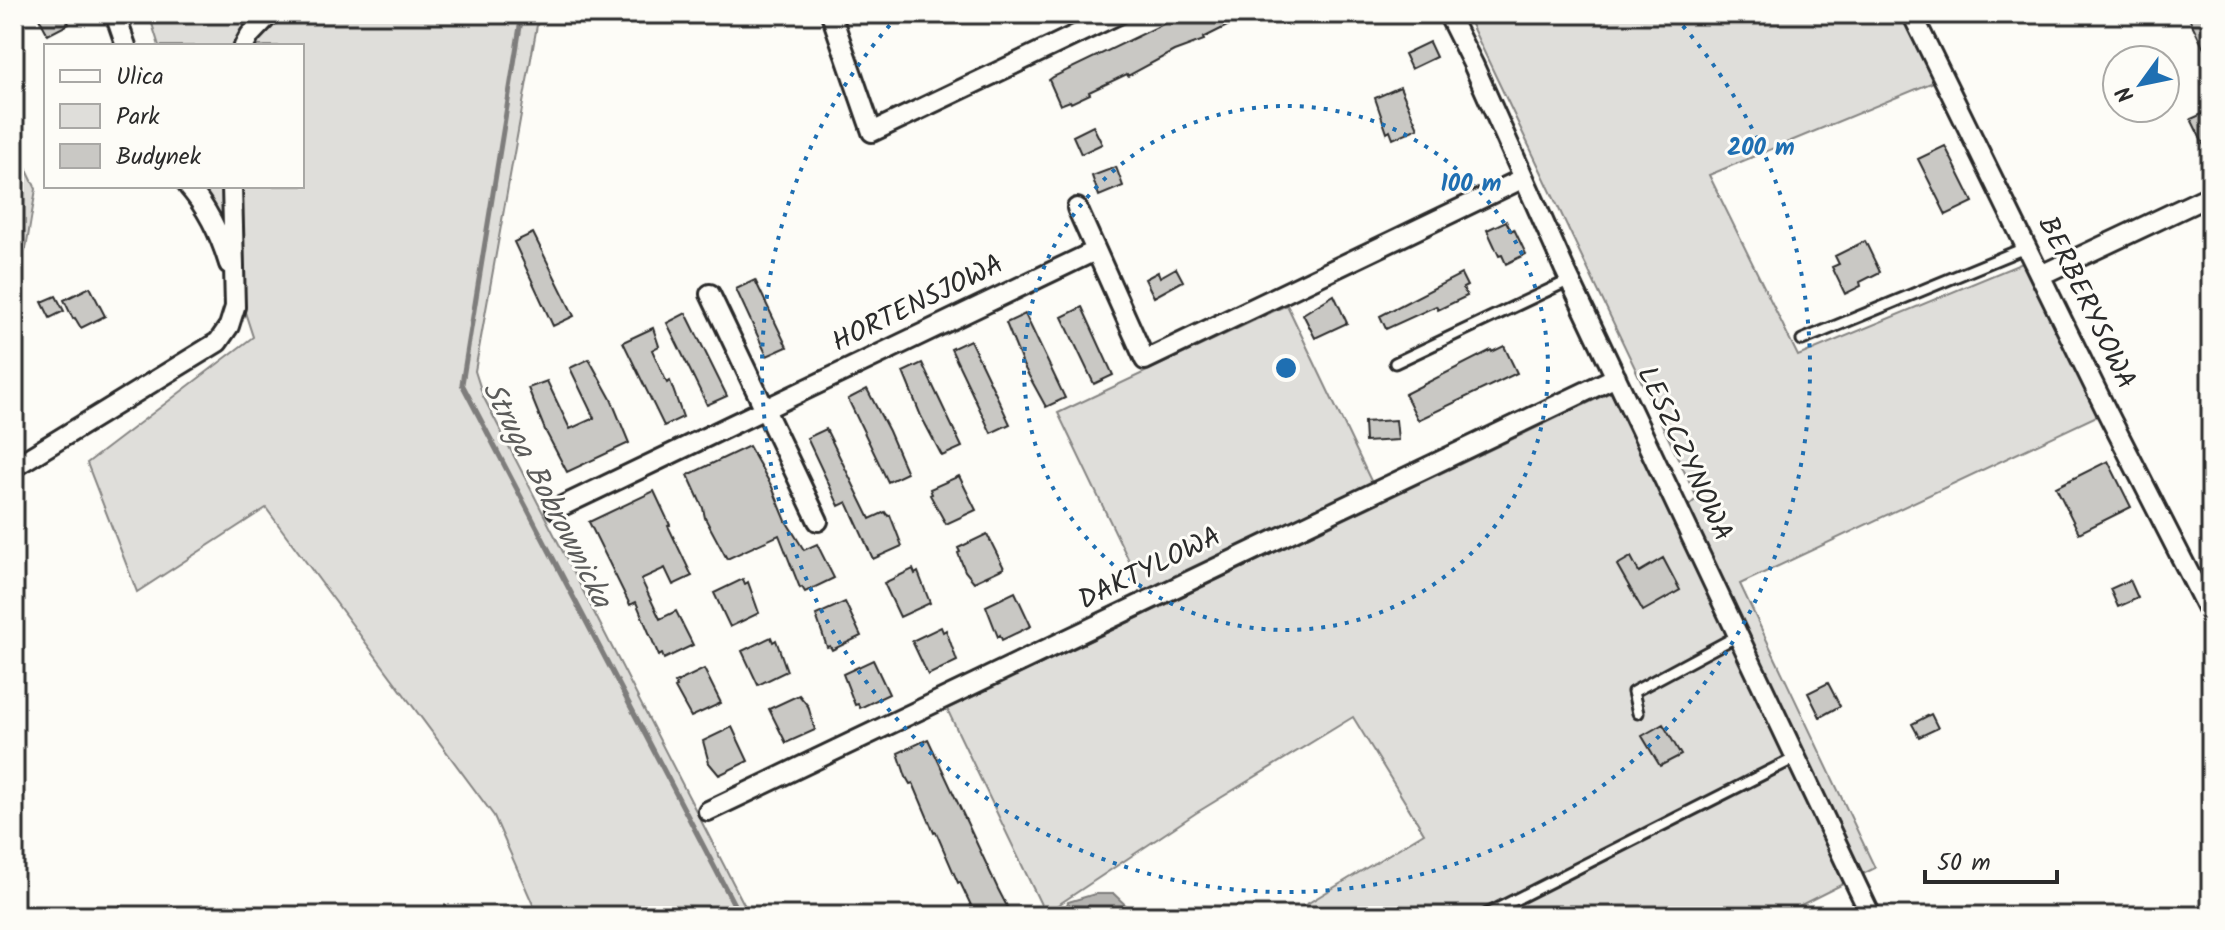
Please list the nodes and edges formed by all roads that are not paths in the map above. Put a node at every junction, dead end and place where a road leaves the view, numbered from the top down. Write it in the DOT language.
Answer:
graph roads {
  1 [pos="115,14"];
  2 [pos="270,14"];
  3 [pos="831,14"];
  4 [pos="1119,14"];
  5 [pos="1448,14"];
  6 [pos="1912,14"];
  7 [pos="125,44"];
  8 [pos="245,44"];
  9 [pos="1524,178"];
  10 [pos="190,188"];
  11 [pos="232,188"];
  12 [pos="2211,195"];
  13 [pos="1077,208"];
  14 [pos="2027,247"];
  15 [pos="1095,251"];
  16 [pos="2041,275"];
  17 [pos="1570,280"];
  18 [pos="236,285"];
  19 [pos="710,294"];
  20 [pos="1802,340"];
  21 [pos="1395,363"];
  22 [pos="1616,377"];
  23 [pos="764,409"];
  24 [pos="14,467"];
  25 [pos="556,509"];
  26 [pos="818,521"];
  27 [pos="2211,616"];
  28 [pos="1739,635"];
  29 [pos="1638,713"];
  30 [pos="1798,757"];
  31 [pos="708,811"];
  32 [pos="1869,912"];
  33 [pos="1483,916"];
  34 [pos="1849,916"];
  1 -- 7 [label="street"];
  2 -- 8 [label="street"];
  3 -- 4 [label="street"];
  5 -- 9 [label="street, LESZCZYNOWA"];
  6 -- 14 [label="street, BERBERYSOWA"];
  9 -- 15 [label="street"];
  9 -- 17 [label="street, LESZCZYNOWA"];
  10 -- 18 [label="street"];
  11 -- 18 [label="street"];
  12 -- 16 [label="street"];
  13 -- 15 [label="street"];
  14 -- 16 [label="street, BERBERYSOWA"];
  14 -- 20 [label="lane"];
  15 -- 23 [label="street, HORTENSJOWA"];
  16 -- 27 [label="street, BERBERYSOWA"];
  17 -- 21 [label="lane"];
  17 -- 22 [label="street, LESZCZYNOWA"];
  18 -- 24 [label="street"];
  19 -- 23 [label="street"];
  22 -- 28 [label="street, LESZCZYNOWA"];
  22 -- 31 [label="street, DAKTYLOWA"];
  23 -- 25 [label="street, HORTENSJOWA"];
  23 -- 26 [label="street"];
  28 -- 29 [label="lane"];
  28 -- 30 [label="street, LESZCZYNOWA"];
  30 -- 32 [label="street, LESZCZYNOWA"];
  30 -- 33 [label="lane"];
  32 -- 34 [label="lane"];
}
